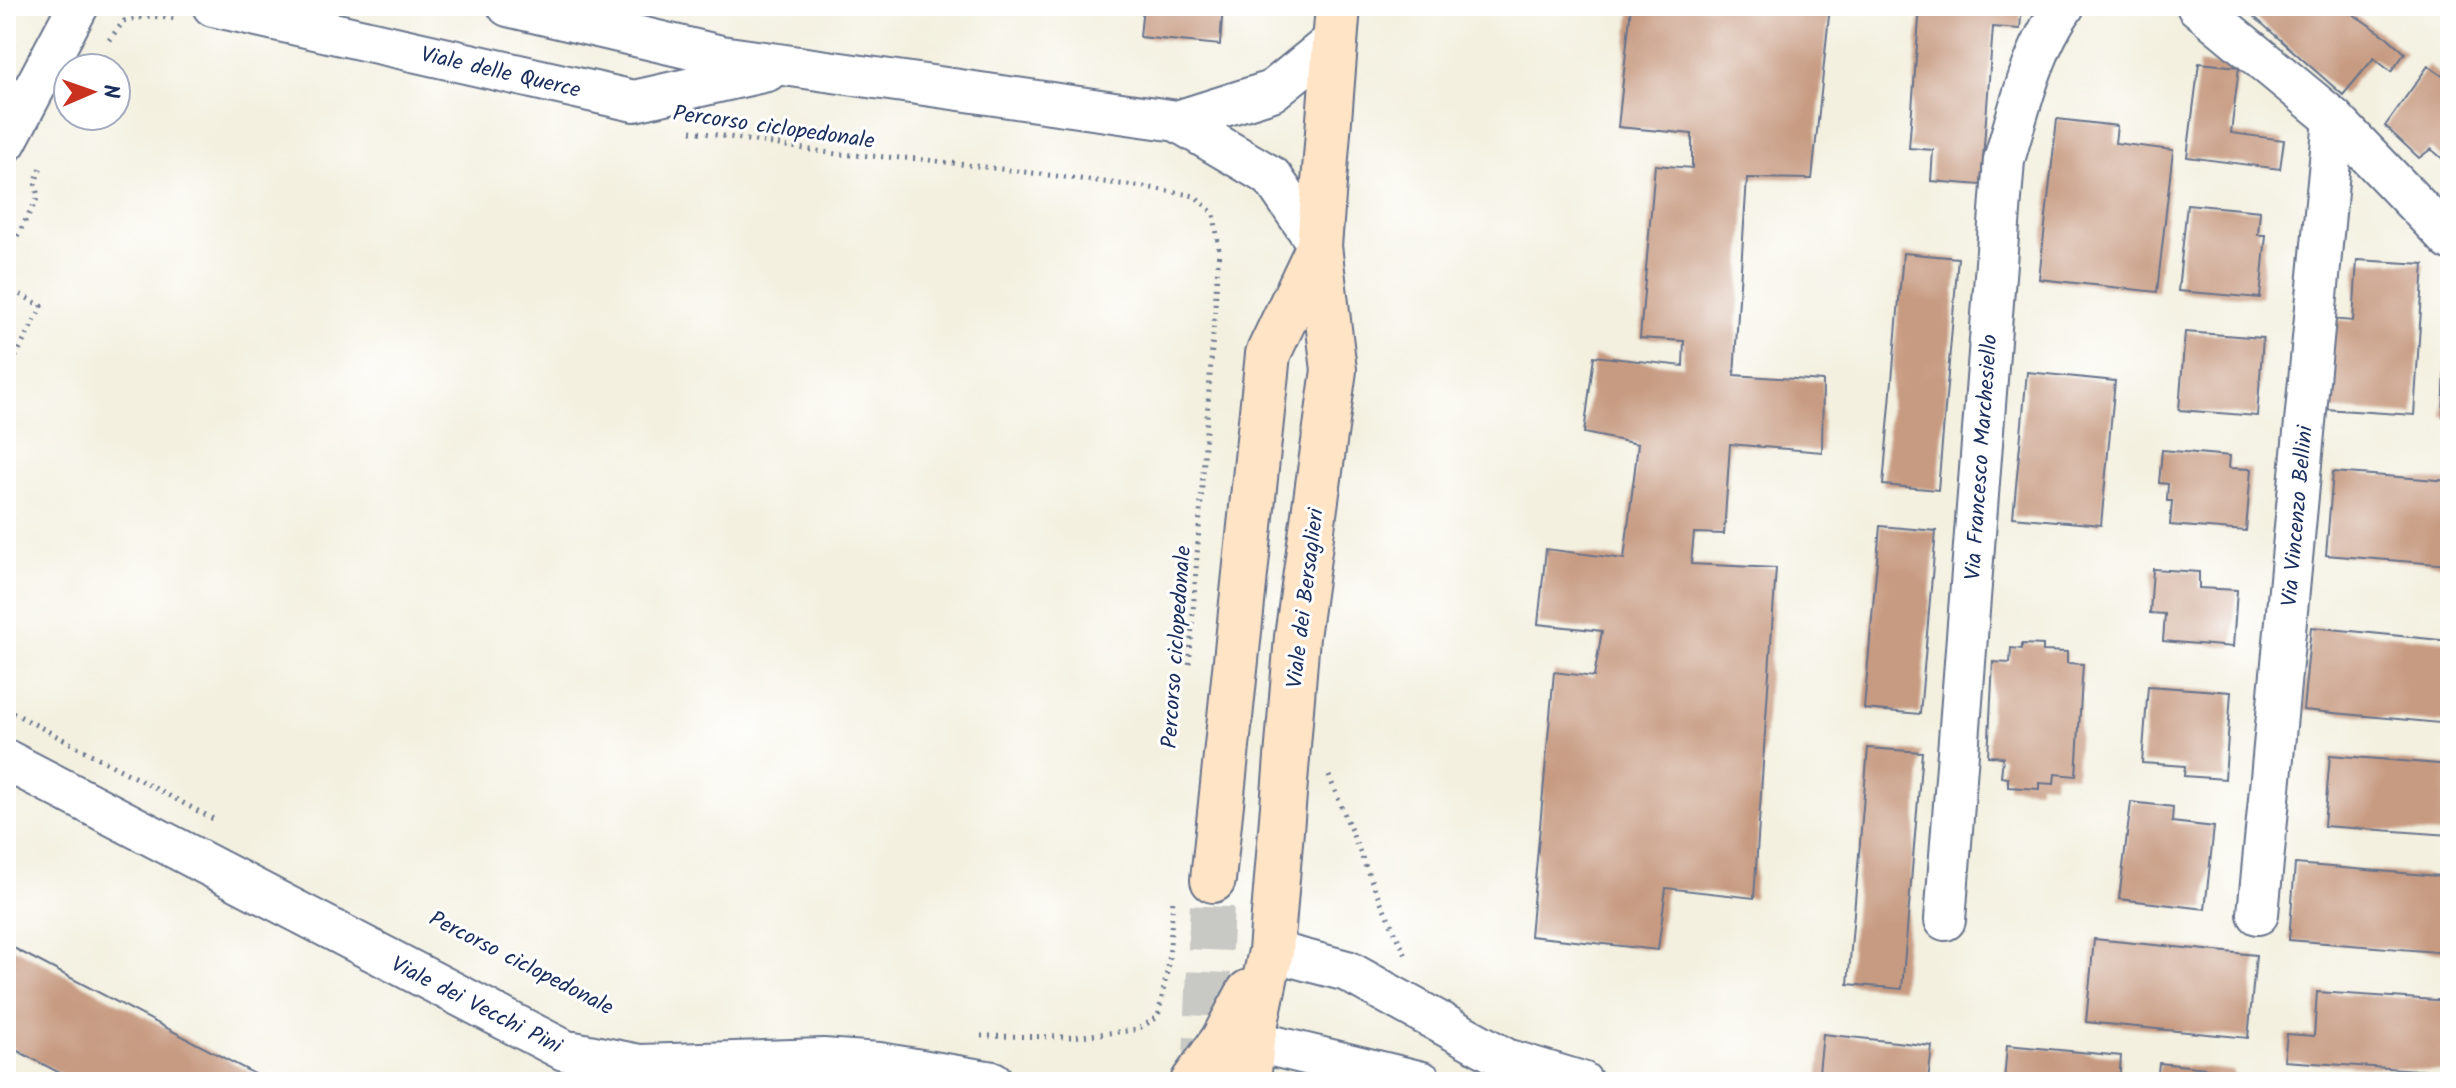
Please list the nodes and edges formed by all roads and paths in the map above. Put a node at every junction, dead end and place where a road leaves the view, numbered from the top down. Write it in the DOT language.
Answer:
graph roads {
  1 [pos="78,6"];
  2 [pos="508,6"];
  3 [pos="2064,6"];
  4 [pos="2197,6"];
  5 [pos="198,13"];
  6 [pos="1337,22"];
  7 [pos="104,46"];
  8 [pos="789,66"];
  9 [pos="2334,119"];
  10 [pos="1177,121"];
  11 [pos="677,129"];
  12 [pos="6,142"];
  13 [pos="46,156"];
  14 [pos="2450,240"];
  15 [pos="1319,246"];
  16 [pos="6,257"];
  17 [pos="6,287"];
  18 [pos="6,375"];
  19 [pos="1189,677"];
  20 [pos="6,709"];
  21 [pos="6,760"];
  22 [pos="1325,767"];
  23 [pos="217,820"];
  24 [pos="1194,881"];
  25 [pos="2258,914"];
  26 [pos="1945,920"];
  27 [pos="1271,951"];
  28 [pos="1407,959"];
  29 [pos="975,1035"];
  30 [pos="1250,1062"];
  31 [pos="824,1070"];
  32 [pos="1504,1070"];
  33 [pos="880,1072"];
  34 [pos="993,1082"];
  35 [pos="1193,1082"];
  36 [pos="1422,1082"];
  37 [pos="1582,1082"];
  1 -- 12 [label="street"];
  2 -- 8 [label="street, Viale delle Querce"];
  3 -- 26 [label="street, Via Francesco Marchesiello"];
  4 -- 9 [label="street"];
  5 -- 7 [label="path"];
  5 -- 8 [label="street, Viale delle Querce"];
  6 -- 10 [label="street, Viale delle Querce"];
  6 -- 15 [label="main road, Viale dei Bersaglieri"];
  8 -- 10 [label="street, Viale delle Querce"];
  9 -- 14 [label="street"];
  9 -- 25 [label="street, Via Vincenzo Bellini"];
  10 -- 15 [label="street, Viale delle Querce"];
  11 -- 19 [label="path, Percorso ciclopedonale"];
  13 -- 16 [label="path"];
  15 -- 24 [label="main road, Viale dei Bersaglieri"];
  15 -- 27 [label="main road, Viale dei Bersaglieri"];
  17 -- 18 [label="path"];
  20 -- 23 [label="path"];
  21 -- 31 [label="street, Viale dei Vecchi Pini"];
  22 -- 28 [label="path"];
  24 -- 29 [label="path"];
  27 -- 30 [label="main road, Viale dei Bersaglieri"];
  27 -- 32 [label="street"];
  27 -- 35 [label="main road"];
  30 -- 36 [label="street"];
  31 -- 33 [label="street, Viale dei Vecchi Pini"];
  32 -- 37 [label="street"];
  33 -- 34 [label="street, Viale dei Vecchi Pini"];
}
